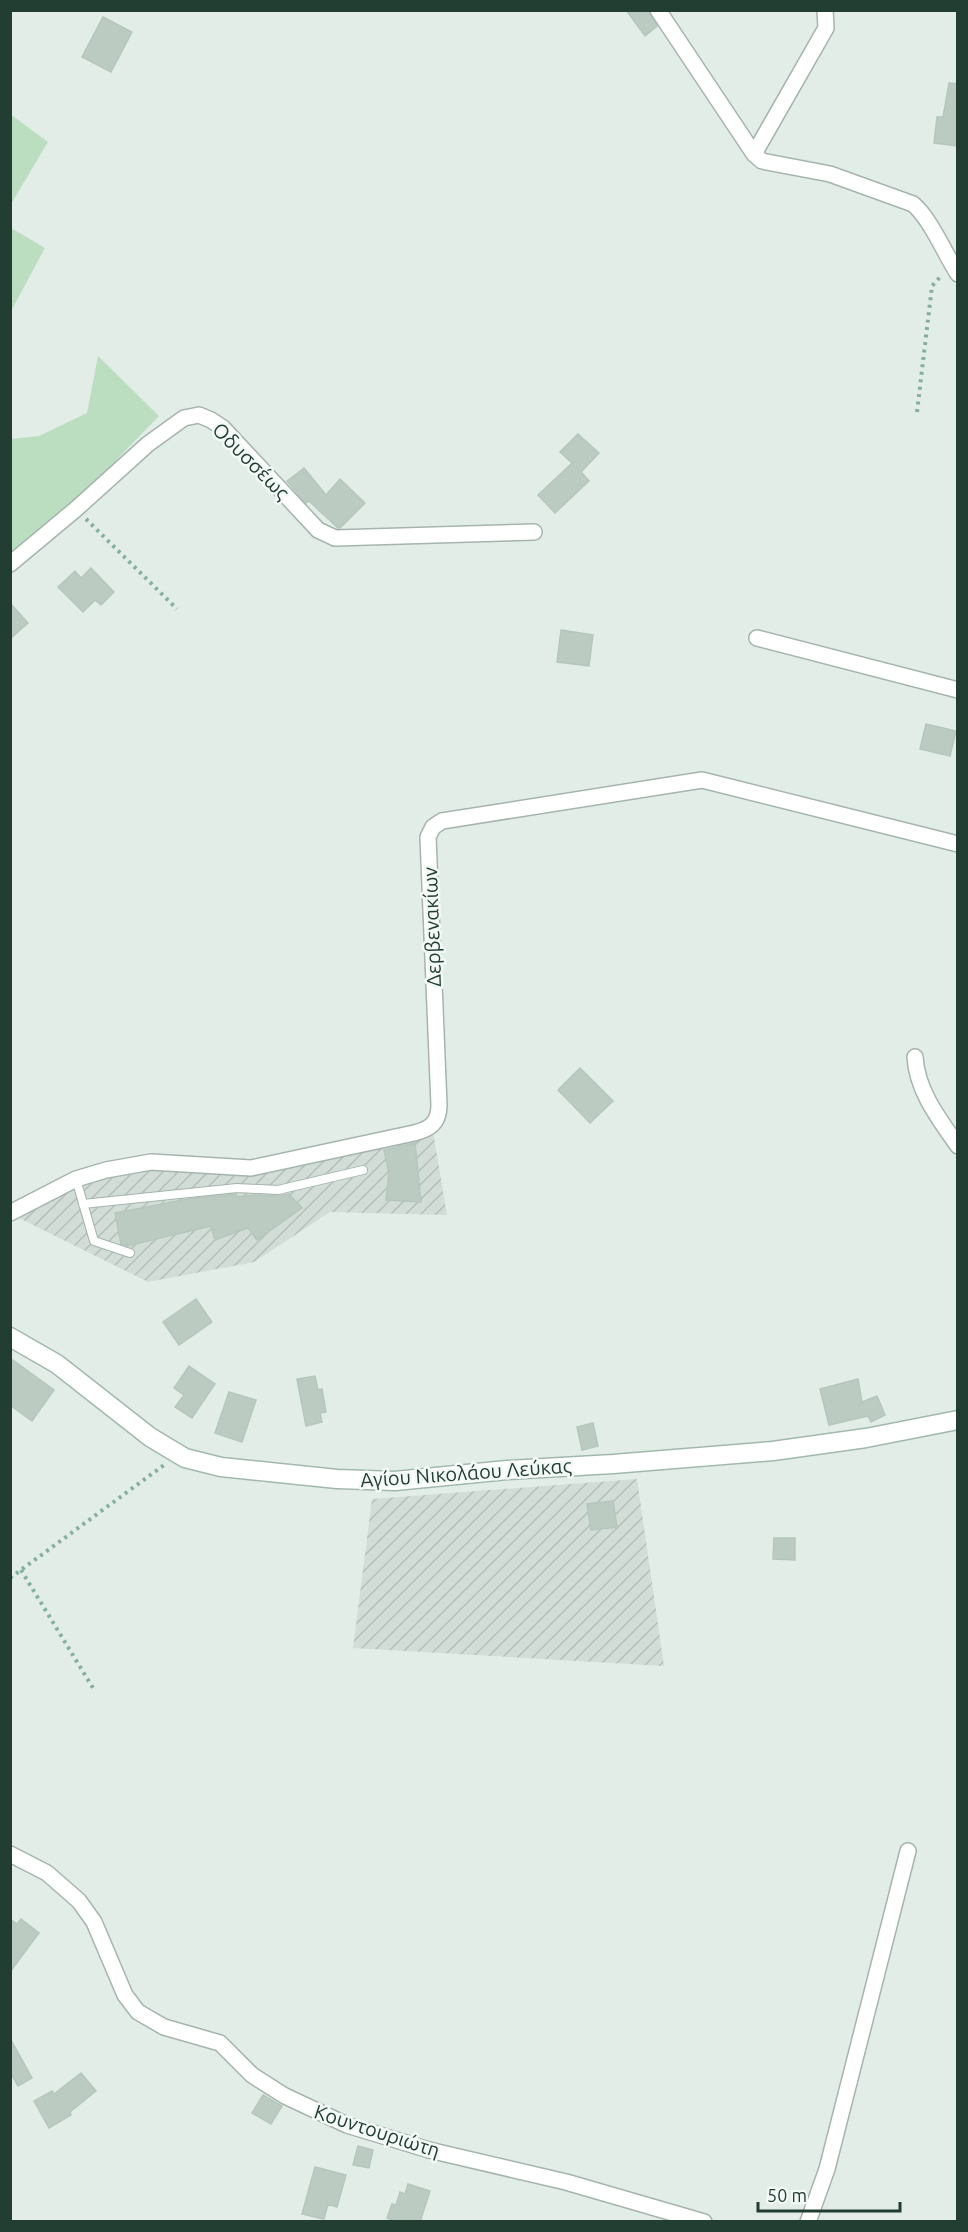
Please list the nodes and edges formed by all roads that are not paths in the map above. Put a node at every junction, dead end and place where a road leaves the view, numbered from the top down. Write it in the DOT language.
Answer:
graph roads {
  1 [pos="658,10"];
  2 [pos="825,10"];
  3 [pos="754,154"];
  4 [pos="954,269"];
  5 [pos="534,532"];
  6 [pos="10,564"];
  7 [pos="757,638"];
  8 [pos="957,690"];
  9 [pos="957,844"];
  10 [pos="915,1058"];
  11 [pos="957,1146"];
  12 [pos="363,1170"];
  13 [pos="76,1179"];
  14 [pos="83,1204"];
  15 [pos="10,1213"];
  16 [pos="130,1253"];
  17 [pos="10,1338"];
  18 [pos="957,1420"];
  19 [pos="908,1851"];
  20 [pos="10,1854"];
  21 [pos="704,2222"];
  22 [pos="808,2222"];
  1 -- 3 [label="street"];
  2 -- 3 [label="street"];
  3 -- 4 [label="street"];
  5 -- 6 [label="street, Οδυσσέως"];
  7 -- 8 [label="street"];
  9 -- 13 [label="street, Δερβενακίων"];
  10 -- 11 [label="street"];
  12 -- 14 [label="lane"];
  13 -- 14 [label="lane"];
  13 -- 15 [label="street, Δερβενακίων"];
  14 -- 16 [label="lane"];
  17 -- 18 [label="main road, Αγίου Νικολάου Λεύκας"];
  19 -- 22 [label="street"];
  20 -- 21 [label="street, Κουντουριώτη"];
}
